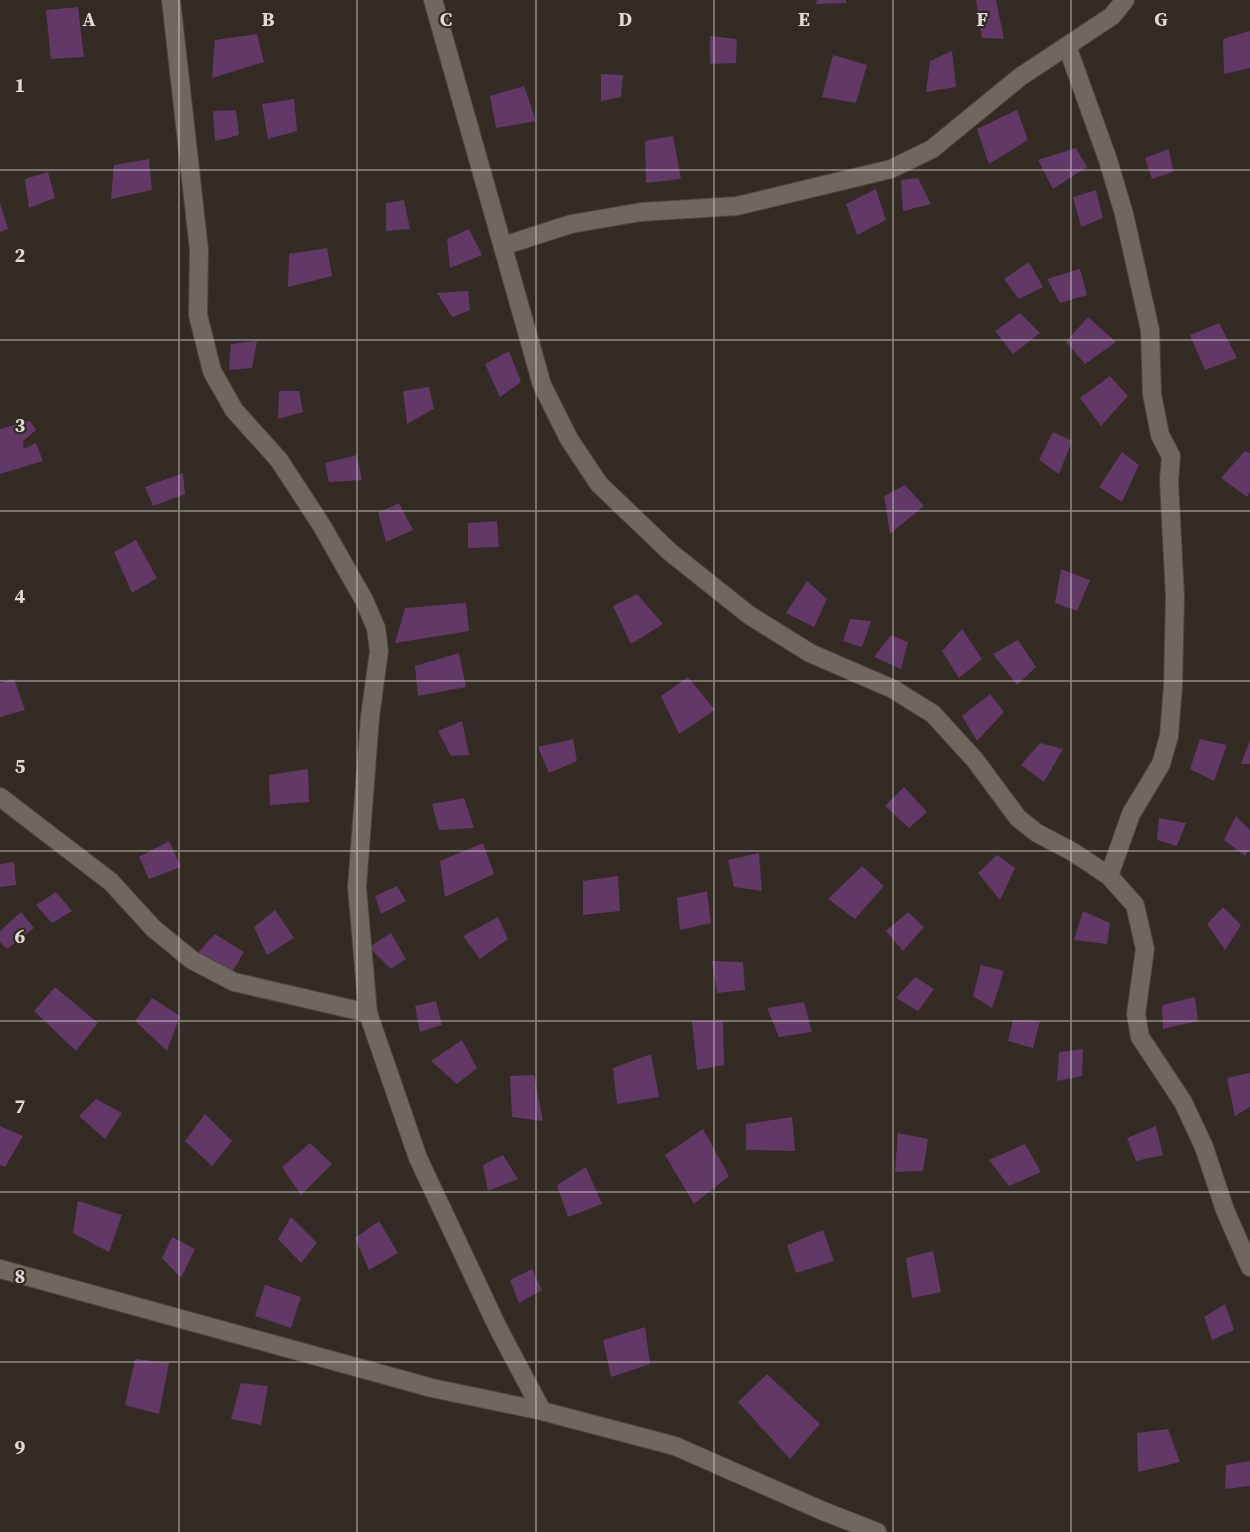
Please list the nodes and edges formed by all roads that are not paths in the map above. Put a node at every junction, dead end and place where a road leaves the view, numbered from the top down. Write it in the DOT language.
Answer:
graph roads {
  1 [pos="171,0"];
  2 [pos="433,0"];
  3 [pos="1125,0"];
  4 [pos="1067,46"];
  5 [pos="503,246"];
  6 [pos="0,797"];
  7 [pos="1109,876"];
  8 [pos="368,1013"];
  9 [pos="1250,1268"];
  10 [pos="0,1269"];
  11 [pos="542,1411"];
  12 [pos="877,1532"];
  1 -- 8 [label="street"];
  2 -- 5 [label="street"];
  3 -- 4 [label="street"];
  4 -- 5 [label="street"];
  4 -- 7 [label="street"];
  5 -- 7 [label="street"];
  6 -- 8 [label="street"];
  7 -- 9 [label="street"];
  8 -- 11 [label="street"];
  10 -- 11 [label="street"];
  11 -- 12 [label="street"];
}
